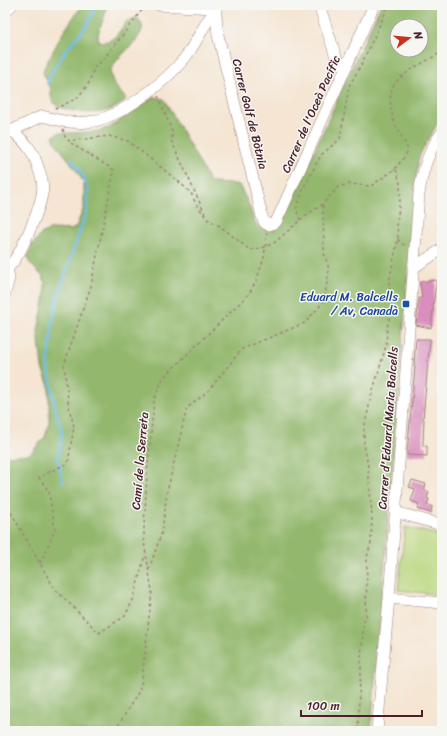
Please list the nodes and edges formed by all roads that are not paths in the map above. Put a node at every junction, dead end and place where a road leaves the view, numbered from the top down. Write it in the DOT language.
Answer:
graph roads {
  1 [pos="12,5"];
  2 [pos="159,5"];
  3 [pos="320,5"];
  4 [pos="374,5"];
  5 [pos="216,6"];
  6 [pos="5,11"];
  7 [pos="347,65"];
  8 [pos="8,132"];
  9 [pos="442,132"];
  10 [pos="267,224"];
  11 [pos="442,250"];
  12 [pos="413,268"];
  13 [pos="6,270"];
  14 [pos="5,293"];
  15 [pos="395,512"];
  16 [pos="442,525"];
  17 [pos="389,598"];
  18 [pos="442,603"];
  19 [pos="377,731"];
  1 -- 6 [label="street"];
  2 -- 5 [label="street"];
  3 -- 7 [label="street"];
  4 -- 7 [label="street, Carrer de l'Oceà Pacífic"];
  5 -- 8 [label="street"];
  5 -- 10 [label="street, Carrer Golf de Bòtnia"];
  7 -- 10 [label="street, Carrer de l'Oceà Pacífic"];
  8 -- 13 [label="street"];
  9 -- 12 [label="street, Carrer d'Eduard Maria Balcells"];
  11 -- 12 [label="street"];
  12 -- 15 [label="street, Carrer d'Eduard Maria Balcells"];
  13 -- 14 [label="street"];
  15 -- 16 [label="street"];
  15 -- 17 [label="street, Carrer d'Eduard Maria Balcells"];
  17 -- 18 [label="street"];
  17 -- 19 [label="street, Carrer d'Eduard Maria Balcells"];
}
